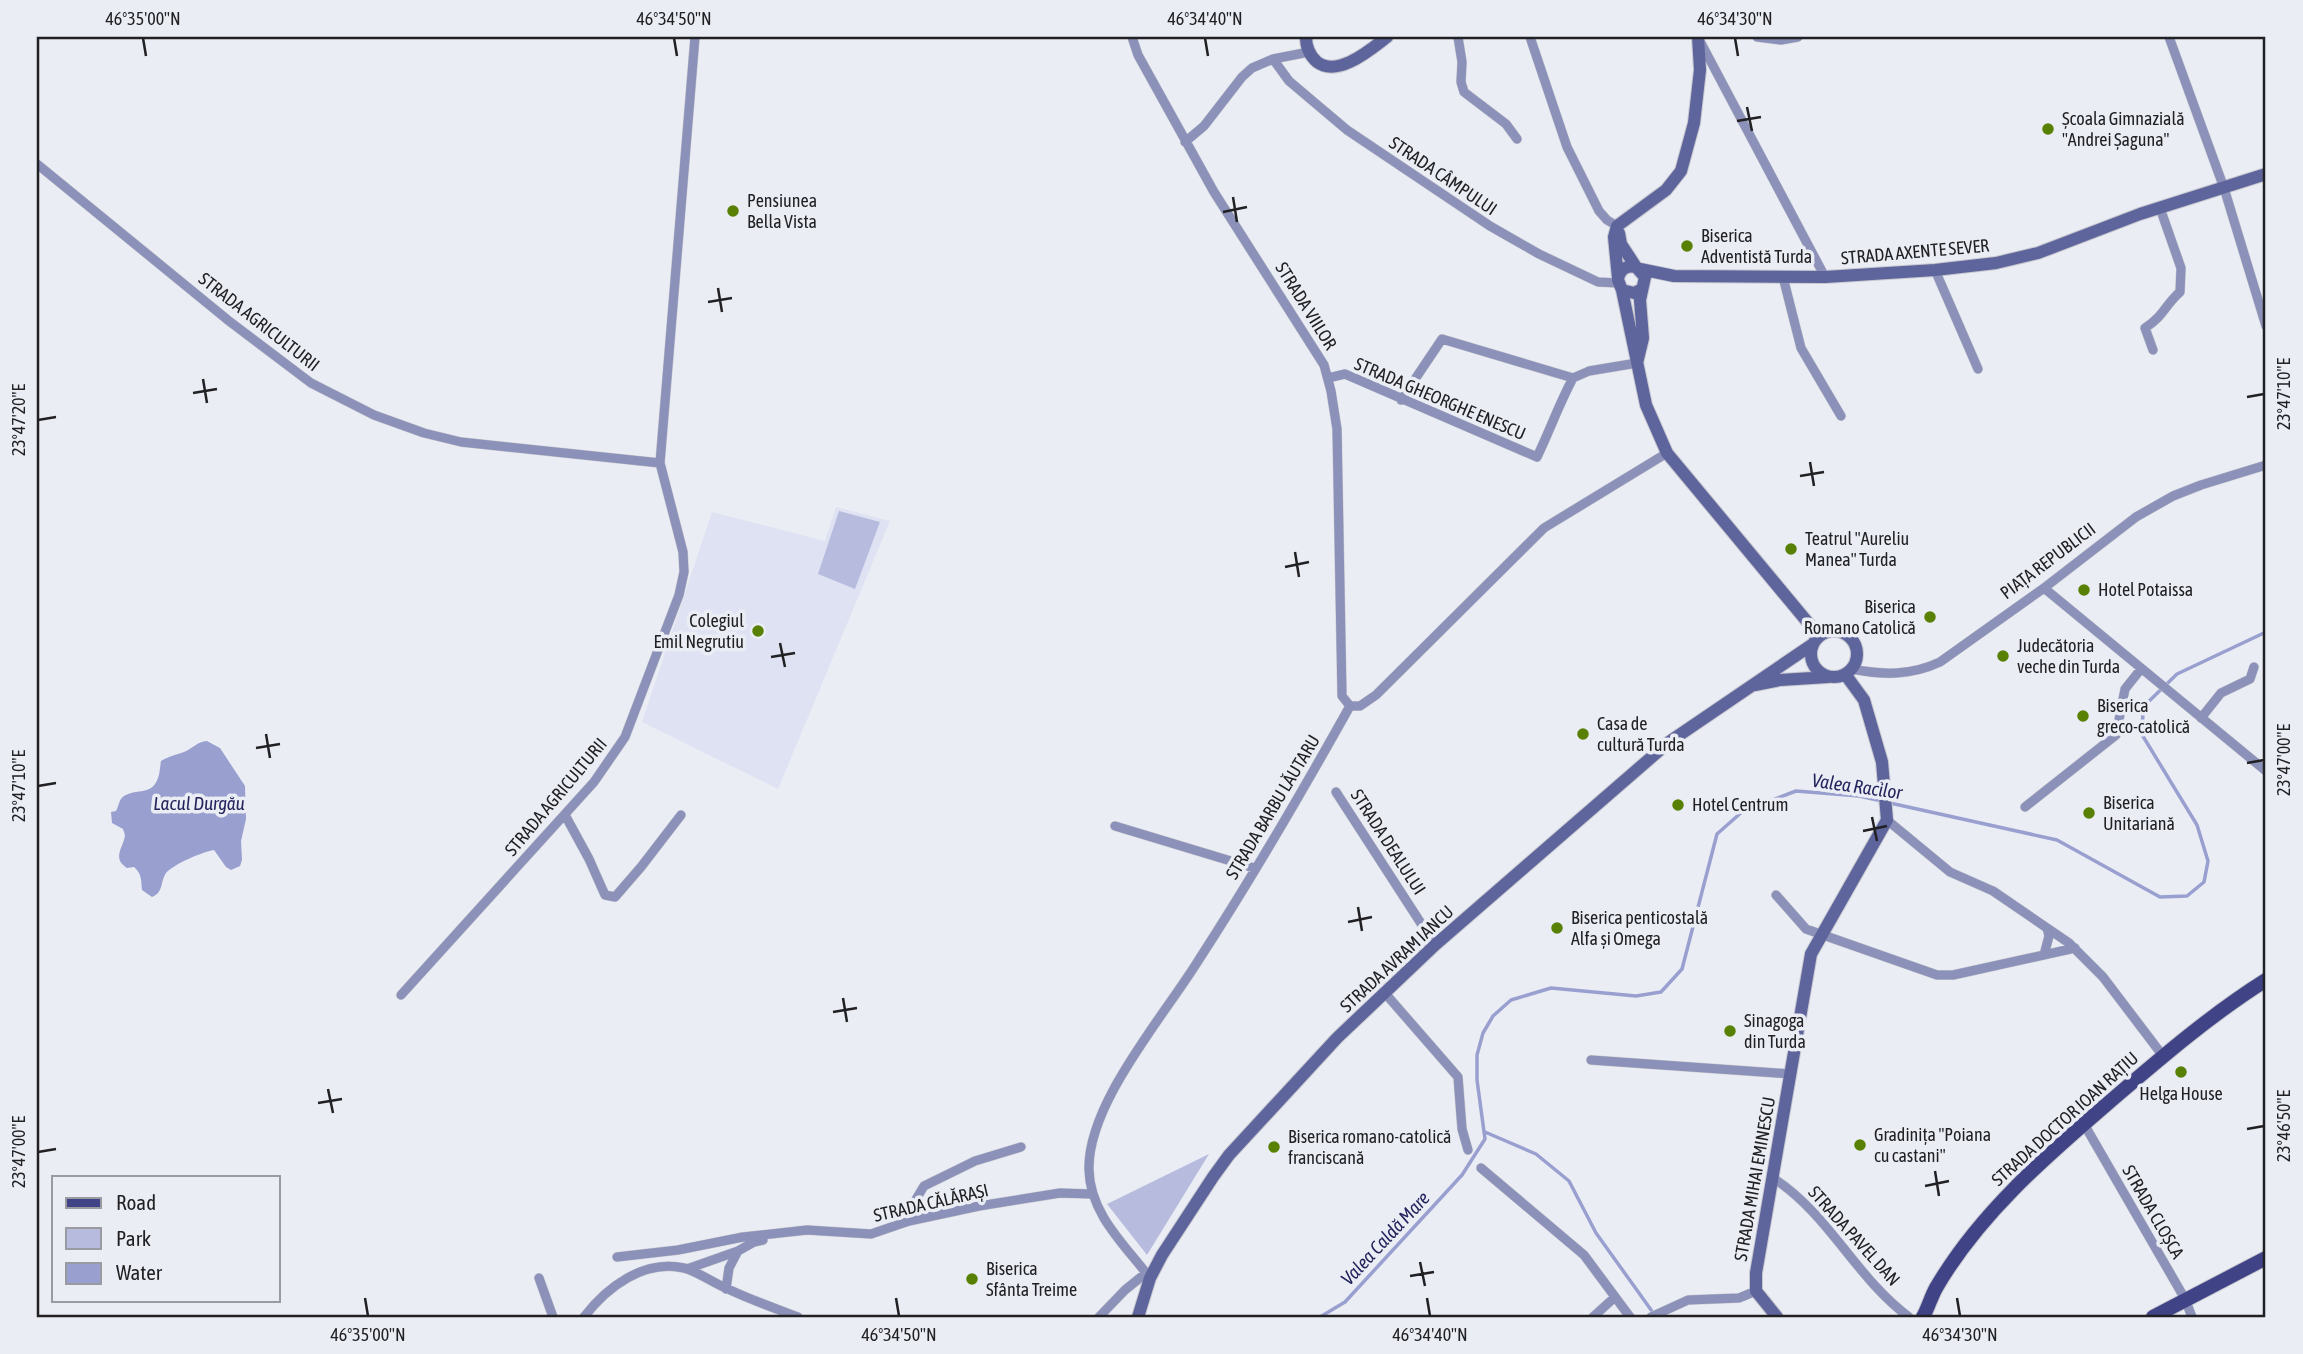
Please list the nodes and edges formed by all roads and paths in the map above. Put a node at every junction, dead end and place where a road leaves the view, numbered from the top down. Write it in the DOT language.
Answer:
graph roads {
  1 [pos="695,37"];
  2 [pos="1132,37"];
  3 [pos="1306,37"];
  4 [pos="1387,37"];
  5 [pos="1458,37"];
  6 [pos="1530,37"];
  7 [pos="1757,37"];
  8 [pos="1798,37"];
  9 [pos="2169,37"];
  10 [pos="1698,38"];
  11 [pos="1309,52"];
  12 [pos="1273,59"];
  13 [pos="1517,139"];
  14 [pos="1185,142"];
  15 [pos="37,164"];
  16 [pos="2266,174"];
  17 [pos="2224,188"];
  18 [pos="2160,208"];
  19 [pos="1617,226"];
  20 [pos="1638,268"];
  21 [pos="1935,270"];
  22 [pos="1783,277"];
  23 [pos="1825,277"];
  24 [pos="1619,284"];
  25 [pos="1642,289"];
  26 [pos="2266,326"];
  27 [pos="2152,349"];
  28 [pos="1637,363"];
  29 [pos="1979,369"];
  30 [pos="1328,378"];
  31 [pos="1573,378"];
  32 [pos="1401,400"];
  33 [pos="1842,416"];
  34 [pos="1667,453"];
  35 [pos="660,463"];
  36 [pos="2266,465"];
  37 [pos="2044,588"];
  38 [pos="1816,640"];
  39 [pos="2254,667"];
  40 [pos="1848,671"];
  41 [pos="2144,672"];
  42 [pos="1831,677"];
  43 [pos="1749,687"];
  44 [pos="1350,706"];
  45 [pos="2201,718"];
  46 [pos="2266,771"];
  47 [pos="1336,792"];
  48 [pos="2025,807"];
  49 [pos="565,815"];
  50 [pos="681,815"];
  51 [pos="1887,817"];
  52 [pos="1115,826"];
  53 [pos="1254,868"];
  54 [pos="1776,895"];
  55 [pos="2048,928"];
  56 [pos="1820,934"];
  57 [pos="1436,945"];
  58 [pos="2075,948"];
  59 [pos="2044,954"];
  60 [pos="2266,980"];
  61 [pos="1384,992"];
  62 [pos="401,995"];
  63 [pos="2163,1056"];
  64 [pos="1591,1060"];
  65 [pos="1791,1074"];
  66 [pos="2084,1125"];
  67 [pos="1021,1147"];
  68 [pos="1468,1150"];
  69 [pos="1480,1168"];
  70 [pos="1773,1178"];
  71 [pos="1091,1194"];
  72 [pos="909,1221"];
  73 [pos="777,1234"];
  74 [pos="738,1251"];
  75 [pos="617,1257"];
  76 [pos="2266,1258"];
  77 [pos="687,1269"];
  78 [pos="1148,1276"];
  79 [pos="539,1278"];
  80 [pos="726,1289"];
  81 [pos="1756,1291"];
  82 [pos="1615,1297"];
  83 [pos="2185,1299"];
  84 [pos="785,1315"];
  85 [pos="553,1317"];
  86 [pos="584,1317"];
  87 [pos="798,1317"];
  88 [pos="1099,1317"];
  89 [pos="1138,1317"];
  90 [pos="1593,1317"];
  91 [pos="1630,1317"];
  92 [pos="1651,1317"];
  93 [pos="1777,1317"];
  94 [pos="1909,1317"];
  95 [pos="1923,1317"];
  96 [pos="2153,1317"];
  97 [pos="2192,1317"];
  1 -- 35 [label="street, STRADA AGRICULTURII"];
  2 -- 14 [label="street, STRADA VIILOR"];
  3 -- 11 [label="main road"];
  4 -- 11 [label="main road"];
  5 -- 13 [label="street"];
  6 -- 19 [label="street"];
  7 -- 8 [label="street"];
  9 -- 17 [label="street"];
  10 -- 19 [label="main road"];
  10 -- 23 [label="street"];
  11 -- 12 [label="street"];
  12 -- 14 [label="street"];
  12 -- 24 [label="street, STRADA CÂMPULUI"];
  14 -- 30 [label="street, STRADA VIILOR"];
  15 -- 35 [label="street, STRADA AGRICULTURII"];
  16 -- 17 [label="main road, STRADA AXENTE SEVER"];
  17 -- 18 [label="main road, STRADA AXENTE SEVER"];
  17 -- 26 [label="street"];
  18 -- 21 [label="main road, STRADA AXENTE SEVER"];
  18 -- 27 [label="street"];
  19 -- 20 [label="main road"];
  19 -- 24 [label="main road"];
  20 -- 22 [label="main road, STRADA AXENTE SEVER"];
  20 -- 24 [label="main road"];
  20 -- 25 [label="main road"];
  21 -- 23 [label="main road, STRADA AXENTE SEVER"];
  21 -- 29 [label="street"];
  22 -- 23 [label="main road, STRADA AXENTE SEVER"];
  22 -- 33 [label="street"];
  24 -- 25 [label="main road"];
  24 -- 28 [label="main road"];
  25 -- 28 [label="main road"];
  28 -- 31 [label="street"];
  28 -- 34 [label="main road"];
  30 -- 32 [label="street, STRADA GHEORGHE ENESCU"];
  30 -- 44 [label="street, STRADA VIILOR"];
  31 -- 32 [label="street"];
  31 -- 32 [label="street, STRADA GHEORGHE ENESCU"];
  34 -- 38 [label="main road"];
  34 -- 44 [label="street"];
  35 -- 49 [label="street, STRADA AGRICULTURII"];
  36 -- 37 [label="street, PIAȚA REPUBLICII"];
  37 -- 40 [label="street, PIAȚA REPUBLICII"];
  37 -- 41 [label="street"];
  38 -- 40 [label="main road"];
  38 -- 42 [label="main road"];
  38 -- 43 [label="main road, STRADA AVRAM IANCU"];
  39 -- 45 [label="street"];
  40 -- 42 [label="main road, PIAȚA REPUBLICII"];
  40 -- 51 [label="main road"];
  41 -- 45 [label="street"];
  41 -- 48 [label="street"];
  42 -- 43 [label="main road, STRADA AVRAM IANCU"];
  43 -- 57 [label="main road, STRADA AVRAM IANCU"];
  44 -- 53 [label="street, STRADA BARBU LĂUTARU"];
  45 -- 46 [label="street"];
  47 -- 57 [label="street, STRADA DEALULUI"];
  49 -- 50 [label="street"];
  49 -- 62 [label="street, STRADA AGRICULTURII"];
  51 -- 55 [label="street"];
  51 -- 56 [label="main road, STRADA MIHAI EMINESCU"];
  52 -- 53 [label="street"];
  53 -- 71 [label="street, STRADA BARBU LĂUTARU"];
  54 -- 56 [label="street"];
  55 -- 58 [label="street"];
  55 -- 59 [label="street"];
  56 -- 59 [label="street"];
  56 -- 65 [label="main road, STRADA MIHAI EMINESCU"];
  57 -- 61 [label="main road, STRADA AVRAM IANCU"];
  58 -- 59 [label="street"];
  58 -- 63 [label="street"];
  60 -- 63 [label="main road, STRADA DOCTOR IOAN RAȚIU"];
  61 -- 68 [label="street"];
  61 -- 78 [label="main road, STRADA AVRAM IANCU"];
  63 -- 66 [label="main road, STRADA DOCTOR IOAN RAȚIU"];
  64 -- 65 [label="street, STRADA MIHAI EMINESCU"];
  65 -- 70 [label="main road, STRADA MIHAI EMINESCU"];
  66 -- 83 [label="street, STRADA CLOȘCA"];
  66 -- 95 [label="main road, STRADA DOCTOR IOAN RAȚIU"];
  67 -- 72 [label="street"];
  69 -- 82 [label="street"];
  70 -- 81 [label="main road, STRADA MIHAI EMINESCU"];
  70 -- 94 [label="street, STRADA PAVEL DAN"];
  71 -- 72 [label="street, STRADA CĂLĂRAȘI"];
  71 -- 78 [label="street, STRADA BARBU LĂUTARU"];
  72 -- 73 [label="street, STRADA CĂLĂRAȘI"];
  73 -- 74 [label="street, STRADA CĂLĂRAȘI"];
  73 -- 75 [label="street, STRADA CĂLĂRAȘI"];
  74 -- 77 [label="street, STRADA CĂLĂRAȘI"];
  74 -- 80 [label="street"];
  76 -- 83 [label="main road"];
  77 -- 80 [label="street"];
  77 -- 86 [label="street"];
  78 -- 88 [label="street"];
  78 -- 89 [label="main road, STRADA AVRAM IANCU"];
  79 -- 85 [label="street"];
  80 -- 84 [label="street"];
  81 -- 92 [label="street"];
  81 -- 93 [label="main road"];
  82 -- 90 [label="street"];
  82 -- 91 [label="street"];
  83 -- 96 [label="main road"];
  83 -- 97 [label="street, STRADA CLOȘCA"];
  84 -- 87 [label="street"];
}
